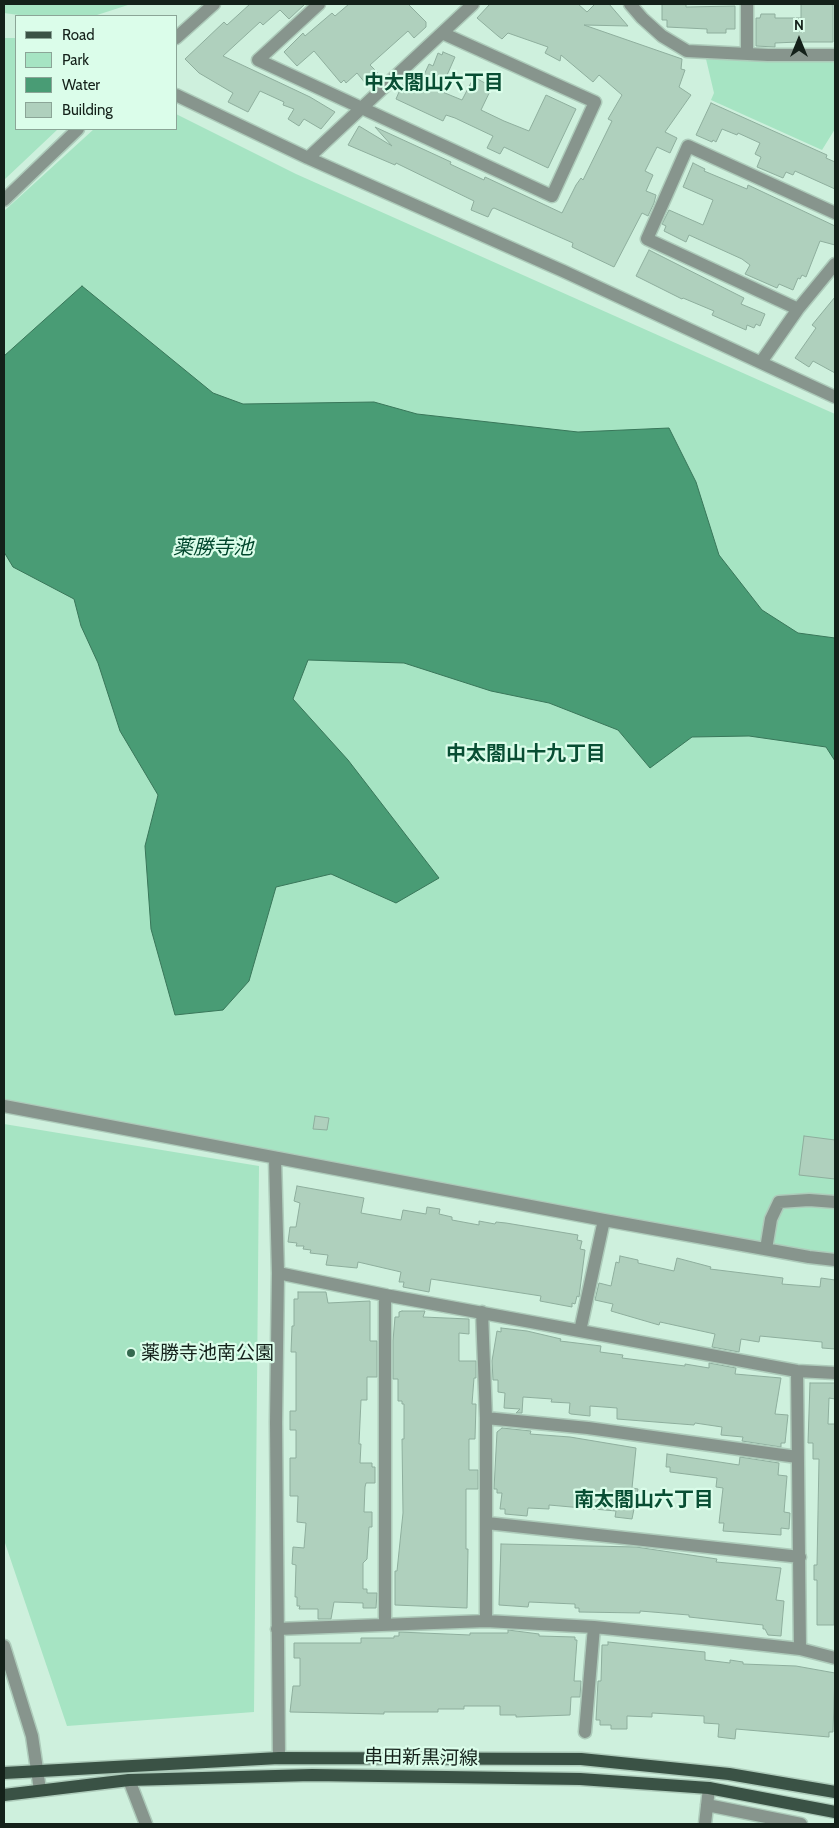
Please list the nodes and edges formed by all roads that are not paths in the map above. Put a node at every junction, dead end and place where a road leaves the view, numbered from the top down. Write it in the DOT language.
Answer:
graph roads {
  1 [pos="214,4"];
  2 [pos="319,4"];
  3 [pos="472,4"];
  4 [pos="630,4"];
  5 [pos="747,4"];
  6 [pos="442,33"];
  7 [pos="178,36"];
  8 [pos="747,54"];
  9 [pos="835,55"];
  10 [pos="178,95"];
  11 [pos="360,108"];
  12 [pos="77,130"];
  13 [pos="308,158"];
  14 [pos="4,200"];
  15 [pos="835,213"];
  16 [pos="835,264"];
  17 [pos="798,309"];
  18 [pos="761,362"];
  19 [pos="835,397"];
  20 [pos="4,1106"];
  21 [pos="275,1159"];
  22 [pos="835,1202"];
  23 [pos="604,1220"];
  24 [pos="766,1249"];
  25 [pos="835,1260"];
  26 [pos="278,1273"];
  27 [pos="385,1295"];
  28 [pos="482,1312"];
  29 [pos="580,1332"];
  30 [pos="797,1371"];
  31 [pos="835,1374"];
  32 [pos="486,1418"];
  33 [pos="797,1457"];
  34 [pos="487,1523"];
  35 [pos="800,1557"];
  36 [pos="486,1621"];
  37 [pos="385,1624"];
  38 [pos="594,1627"];
  39 [pos="276,1629"];
  40 [pos="4,1646"];
  41 [pos="800,1649"];
  42 [pos="835,1658"];
  43 [pos="585,1732"];
  44 [pos="279,1758"];
  45 [pos="37,1771"];
  46 [pos="4,1773"];
  47 [pos="129,1780"];
  48 [pos="709,1788"];
  49 [pos="40,1790"];
  50 [pos="835,1792"];
  51 [pos="4,1795"];
  52 [pos="707,1805"];
  53 [pos="835,1812"];
  54 [pos="146,1824"];
  55 [pos="706,1824"];
  56 [pos="801,1824"];
  1 -- 7 [label="street"];
  2 -- 11 [label="street"];
  3 -- 6 [label="street"];
  4 -- 8 [label="street"];
  5 -- 8 [label="street"];
  6 -- 11 [label="street"];
  6 -- 11 [label="street"];
  8 -- 9 [label="street"];
  10 -- 13 [label="street"];
  11 -- 13 [label="street"];
  12 -- 14 [label="street"];
  13 -- 18 [label="street"];
  15 -- 17 [label="street"];
  16 -- 17 [label="street"];
  17 -- 18 [label="street"];
  18 -- 19 [label="street"];
  20 -- 21 [label="street"];
  21 -- 23 [label="street"];
  21 -- 26 [label="street"];
  22 -- 24 [label="street"];
  23 -- 24 [label="street"];
  23 -- 29 [label="street"];
  24 -- 25 [label="street"];
  26 -- 27 [label="street"];
  26 -- 39 [label="street"];
  27 -- 28 [label="street"];
  27 -- 37 [label="street"];
  28 -- 29 [label="street"];
  28 -- 32 [label="street"];
  29 -- 30 [label="street"];
  30 -- 31 [label="street"];
  30 -- 33 [label="street"];
  32 -- 33 [label="street"];
  32 -- 34 [label="street"];
  33 -- 35 [label="street"];
  34 -- 35 [label="street"];
  34 -- 36 [label="street"];
  35 -- 41 [label="street"];
  36 -- 37 [label="street"];
  36 -- 38 [label="street"];
  37 -- 39 [label="street"];
  38 -- 41 [label="street"];
  38 -- 43 [label="street"];
  39 -- 44 [label="street"];
  40 -- 45 [label="street"];
  41 -- 42 [label="street"];
  44 -- 45 [label="main road, 串田新黒河線"];
  44 -- 50 [label="main road, 串田新黒河線"];
  45 -- 46 [label="main road, 串田新黒河線"];
  45 -- 49 [label="street"];
  47 -- 48 [label="main road, 串田新黒河線"];
  47 -- 49 [label="main road, 串田新黒河線"];
  47 -- 54 [label="street"];
  48 -- 52 [label="street"];
  48 -- 53 [label="main road, 串田新黒河線"];
  49 -- 51 [label="main road, 串田新黒河線"];
  52 -- 55 [label="street"];
  52 -- 56 [label="street"];
}
